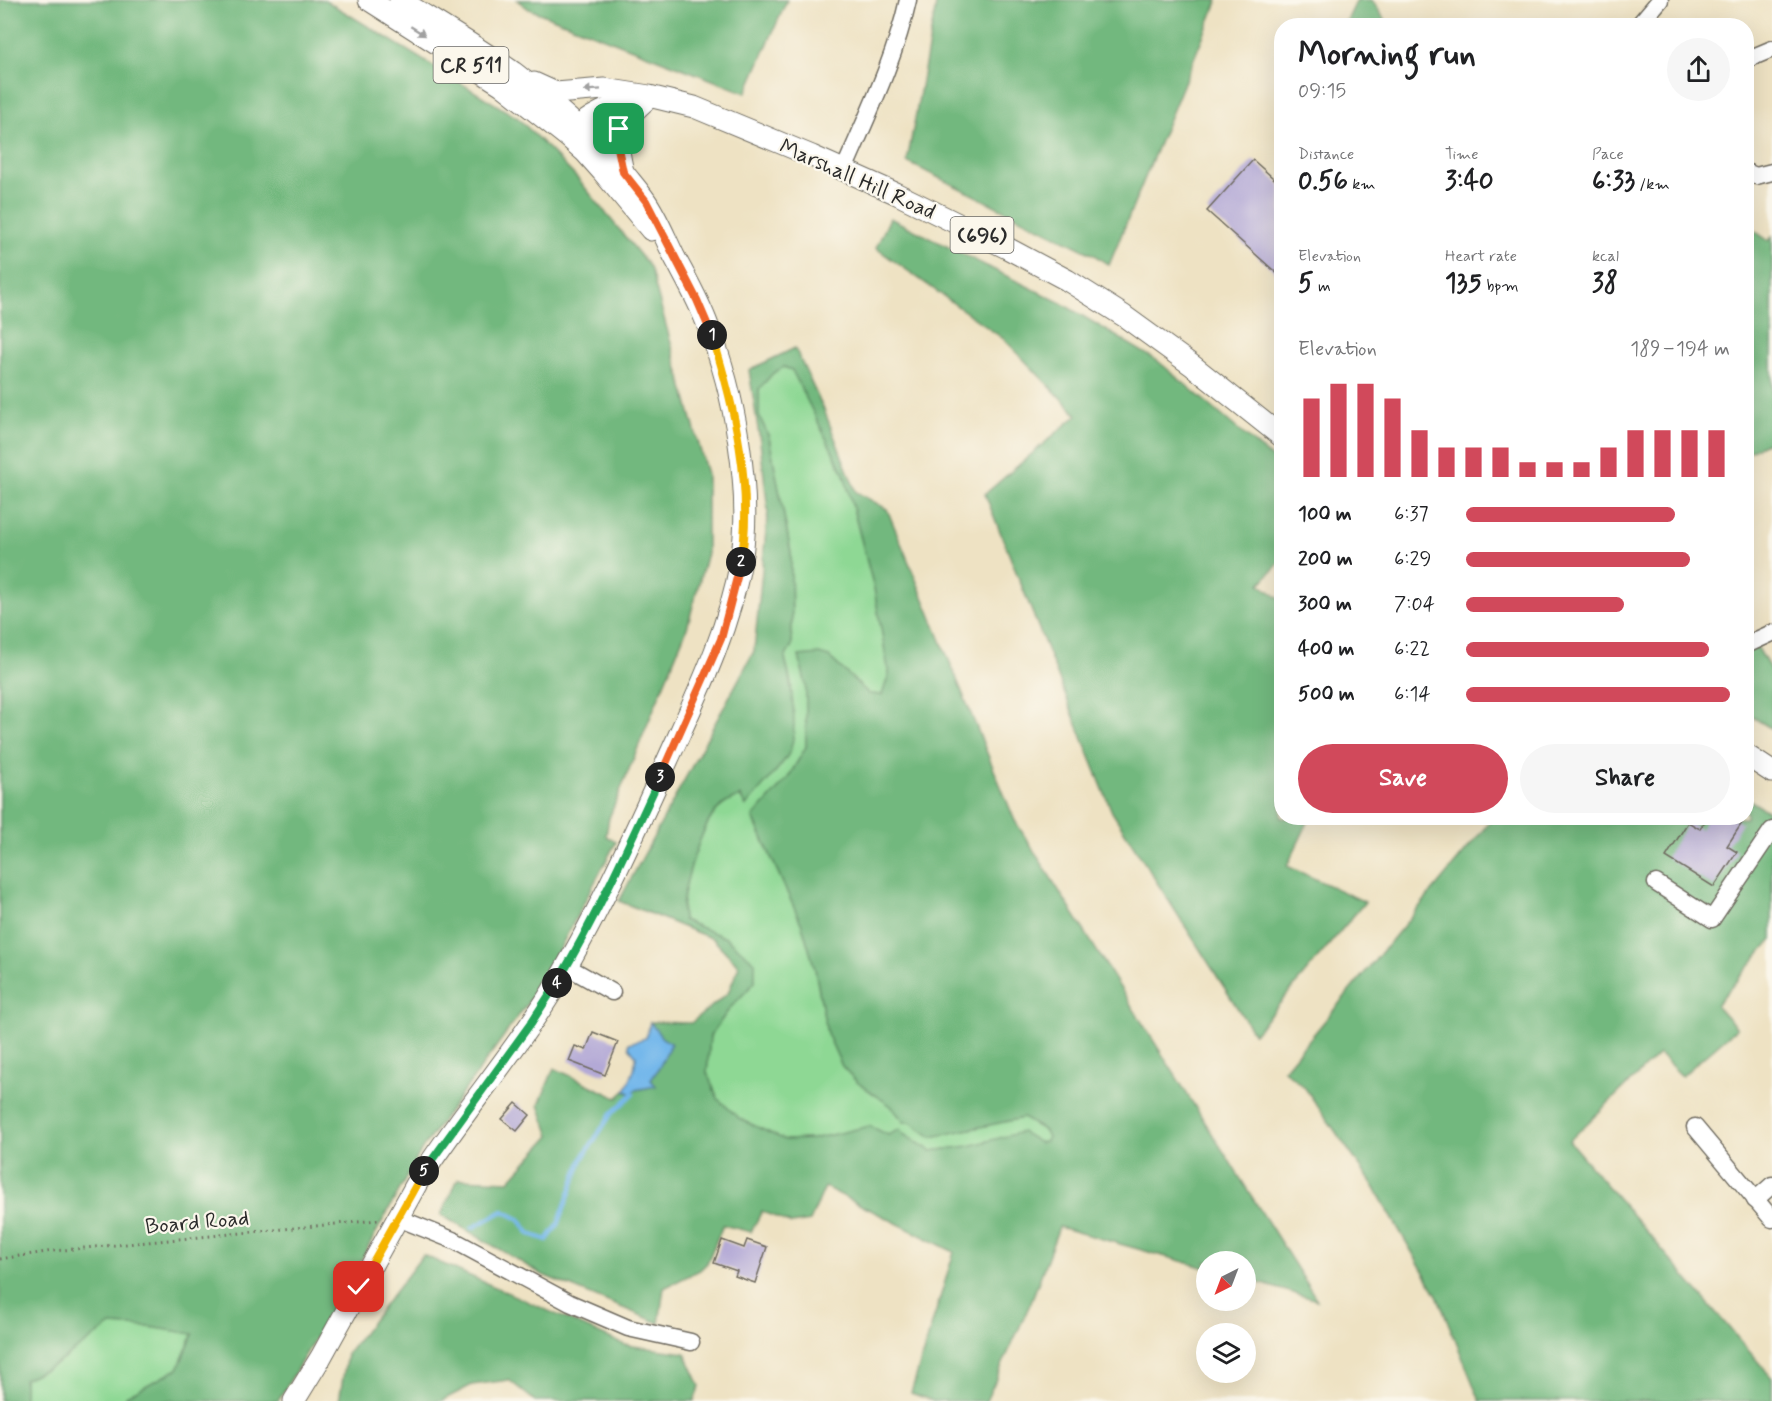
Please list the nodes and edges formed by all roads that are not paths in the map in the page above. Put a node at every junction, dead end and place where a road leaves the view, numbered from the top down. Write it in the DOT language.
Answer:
graph roads {
  1 [pos="369,0"];
  2 [pos="400,0"];
  3 [pos="908,0"];
  4 [pos="1660,0"];
  5 [pos="1645,18"];
  6 [pos="1772,49"];
  7 [pos="1754,57"];
  8 [pos="515,73"];
  9 [pos="650,96"];
  10 [pos="573,131"];
  11 [pos="843,170"];
  12 [pos="623,172"];
  13 [pos="1772,172"];
  14 [pos="1754,175"];
  15 [pos="678,263"];
  16 [pos="1274,430"];
  17 [pos="1772,633"];
  18 [pos="1754,641"];
  19 [pos="1754,760"];
  20 [pos="1772,772"];
  21 [pos="1772,830"];
  22 [pos="1656,883"];
  23 [pos="566,966"];
  24 [pos="612,992"];
  25 [pos="1695,1127"];
  26 [pos="1772,1185"];
  27 [pos="1755,1200"];
  28 [pos="398,1218"];
  29 [pos="1772,1220"];
  30 [pos="691,1342"];
  31 [pos="294,1401"];
  1 -- 10 [label="main road, CR 511, one-way"];
  2 -- 8 [label="main road, CR 511"];
  3 -- 11 [label="street"];
  4 -- 5 [label="street"];
  6 -- 7 [label="street"];
  9 -- 8 [label="main road, one-way"];
  8 -- 10 [label="main road, CR 511"];
  9 -- 10 [label="main road, Marshall Hill Road"];
  9 -- 11 [label="main road, Marshall Hill Road / (696)"];
  9 -- 12 [label="main road"];
  10 -- 12 [label="main road, CR 511"];
  10 -- 15 [label="main road, CR 511"];
  11 -- 16 [label="main road, Marshall Hill Road / (696)"];
  12 -- 15 [label="main road, CR 511"];
  13 -- 14 [label="street"];
  15 -- 23 [label="main road, CR 511"];
  17 -- 18 [label="street"];
  19 -- 20 [label="main road"];
  21 -- 22 [label="street"];
  23 -- 24 [label="street"];
  23 -- 28 [label="main road, CR 511"];
  25 -- 27 [label="street"];
  26 -- 27 [label="street"];
  27 -- 29 [label="street"];
  28 -- 30 [label="street"];
  28 -- 31 [label="main road, CR 511"];
}
